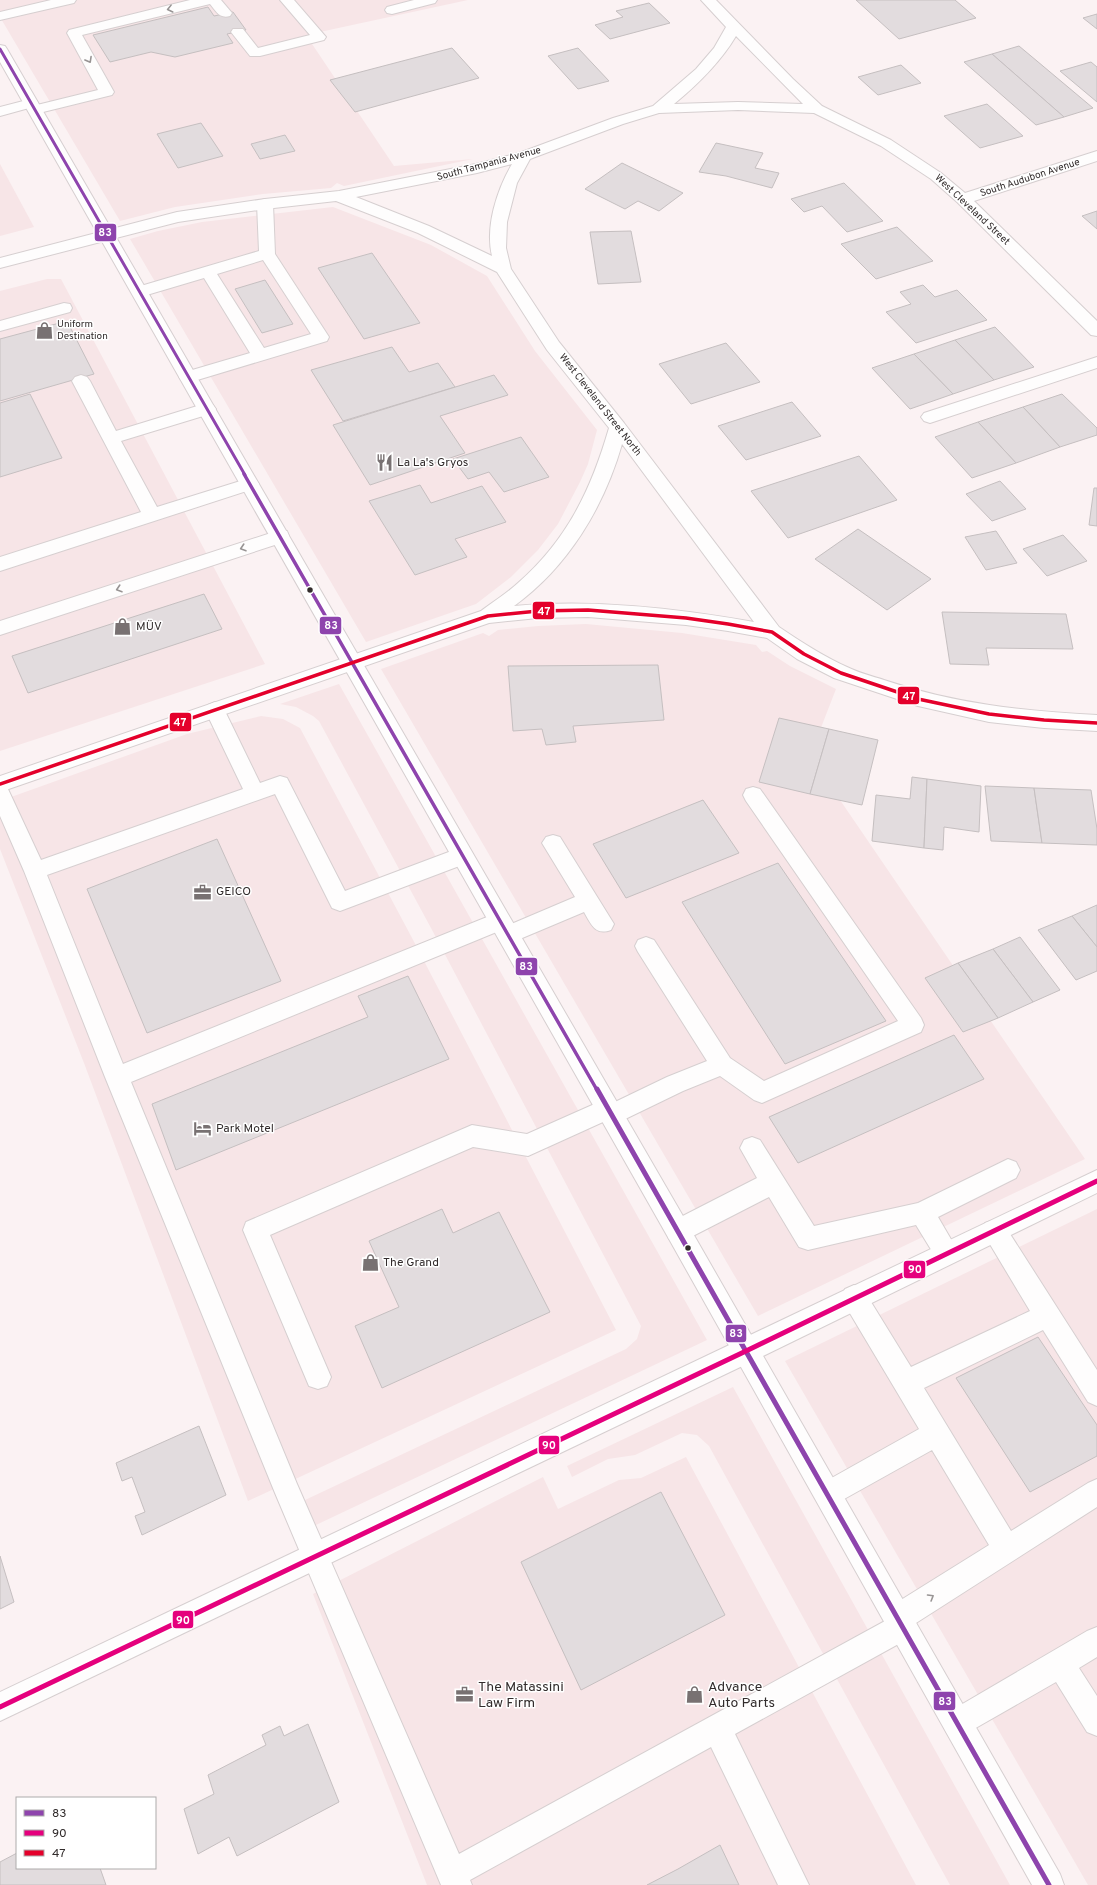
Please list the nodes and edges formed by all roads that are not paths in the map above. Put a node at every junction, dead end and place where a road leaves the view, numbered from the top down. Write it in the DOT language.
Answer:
graph roads {
  1 [pos="69,0"];
  2 [pos="208,0"];
  3 [pos="214,0"];
  4 [pos="287,0"];
  5 [pos="430,0"];
  6 [pos="708,0"];
  7 [pos="392,10"];
  8 [pos="225,13"];
  9 [pos="0,16"];
  10 [pos="734,26"];
  11 [pos="238,32"];
  12 [pos="0,49"];
  13 [pos="33,107"];
  14 [pos="658,109"];
  15 [pos="817,109"];
  16 [pos="0,112"];
  17 [pos="524,156"];
  18 [pos="1097,156"];
  19 [pos="339,196"];
  20 [pos="963,199"];
  21 [pos="265,204"];
  22 [pos="107,235"];
  23 [pos="267,254"];
  24 [pos="0,263"];
  25 [pos="503,269"];
  26 [pos="208,272"];
  27 [pos="140,292"];
  28 [pos="294,297"];
  29 [pos="279,302"];
  30 [pos="64,308"];
  31 [pos="305,312"];
  32 [pos="289,317"];
  33 [pos="0,326"];
  34 [pos="1097,331"];
  35 [pos="260,355"];
  36 [pos="1097,362"];
  37 [pos="188,377"];
  38 [pos="81,381"];
  39 [pos="207,409"];
  40 [pos="930,417"];
  41 [pos="618,427"];
  42 [pos="112,438"];
  43 [pos="250,484"];
  44 [pos="152,516"];
  45 [pos="280,536"];
  46 [pos="0,564"];
  47 [pos="488,616"];
  48 [pos="0,628"];
  49 [pos="772,632"];
  50 [pos="352,663"];
  51 [pos="216,710"];
  52 [pos="1097,723"];
  53 [pos="0,784"];
  54 [pos="0,793"];
  55 [pos="255,793"];
  56 [pos="753,795"];
  57 [pos="553,843"];
  58 [pos="462,856"];
  59 [pos="35,871"];
  60 [pos="589,900"];
  61 [pos="603,924"];
  62 [pos="504,928"];
  63 [pos="646,946"];
  64 [pos="722,1065"];
  65 [pos="117,1077"];
  66 [pos="609,1112"];
  67 [pos="752,1148"];
  68 [pos="1008,1170"];
  69 [pos="1097,1181"];
  70 [pos="772,1183"];
  71 [pos="922,1213"];
  72 [pos="678,1231"];
  73 [pos="994,1231"];
  74 [pos="947,1253"];
  75 [pos="854,1298"];
  76 [pos="1048,1315"];
  77 [pos="746,1351"];
  78 [pos="318,1377"];
  79 [pos="906,1383"];
  80 [pos="1097,1393"];
  81 [pos="937,1433"];
  82 [pos="1097,1492"];
  83 [pos="828,1494"];
  84 [pos="1008,1549"];
  85 [pos="316,1556"];
  86 [pos="900,1622"];
  87 [pos="1097,1640"];
  88 [pos="1060,1663"];
  89 [pos="0,1707"];
  90 [pos="1097,1722"];
  91 [pos="957,1723"];
  92 [pos="717,1728"];
  93 [pos="454,1880"];
  94 [pos="794,1885"];
  95 [pos="1049,1885"];
  1 -- 9 [label="street"];
  2 -- 13 [label="street, one-way"];
  3 -- 8 [label="street"];
  4 -- 11 [label="street"];
  5 -- 7 [label="street"];
  6 -- 10 [label="street, West Cleveland Street"];
  10 -- 14 [label="street, South Tampania Avenue"];
  10 -- 15 [label="street, West Cleveland Street"];
  12 -- 13 [label="street"];
  13 -- 16 [label="street"];
  13 -- 22 [label="street"];
  14 -- 15 [label="street, South Tampania Avenue"];
  14 -- 17 [label="street, South Tampania Avenue"];
  15 -- 20 [label="street, West Cleveland Street"];
  17 -- 19 [label="street, South Tampania Avenue"];
  17 -- 25 [label="street, West Cleveland Street North"];
  18 -- 20 [label="street, South Audubon Avenue"];
  19 -- 21 [label="street, South Tampania Avenue"];
  19 -- 25 [label="street, South Tampania Avenue"];
  20 -- 34 [label="street, West Cleveland Street"];
  21 -- 22 [label="street, South Tampania Avenue"];
  21 -- 23 [label="street"];
  22 -- 24 [label="street, South Tampania Avenue"];
  22 -- 27 [label="street"];
  23 -- 26 [label="street"];
  23 -- 28 [label="street"];
  25 -- 41 [label="street, West Cleveland Street North"];
  26 -- 27 [label="street"];
  26 -- 35 [label="street"];
  27 -- 37 [label="street"];
  28 -- 29 [label="street"];
  28 -- 31 [label="street"];
  30 -- 33 [label="street"];
  31 -- 32 [label="street"];
  31 -- 35 [label="street"];
  35 -- 37 [label="street"];
  36 -- 40 [label="street"];
  37 -- 39 [label="street"];
  38 -- 42 [label="street"];
  39 -- 42 [label="street"];
  39 -- 43 [label="street"];
  41 -- 47 [label="street"];
  41 -- 49 [label="street, West Cleveland Street North"];
  42 -- 44 [label="street"];
  43 -- 44 [label="street"];
  43 -- 45 [label="street"];
  44 -- 46 [label="street"];
  45 -- 48 [label="street, one-way"];
  45 -- 50 [label="street"];
  47 -- 49 [label="street"];
  47 -- 50 [label="street"];
  49 -- 52 [label="street"];
  50 -- 51 [label="street"];
  50 -- 58 [label="street"];
  51 -- 53 [label="street"];
  51 -- 55 [label="street"];
  54 -- 59 [label="street"];
  55 -- 58 [label="street"];
  55 -- 59 [label="street"];
  56 -- 64 [label="street"];
  57 -- 60 [label="street"];
  58 -- 62 [label="street"];
  59 -- 65 [label="street"];
  60 -- 61 [label="street"];
  60 -- 62 [label="street"];
  62 -- 65 [label="street"];
  62 -- 66 [label="street"];
  63 -- 64 [label="street"];
  64 -- 66 [label="street"];
  65 -- 85 [label="street"];
  66 -- 72 [label="street"];
  66 -- 78 [label="street"];
  67 -- 70 [label="street"];
  68 -- 71 [label="street"];
  69 -- 73 [label="street"];
  70 -- 71 [label="street"];
  70 -- 72 [label="street"];
  71 -- 74 [label="street"];
  72 -- 77 [label="street"];
  73 -- 74 [label="street"];
  73 -- 76 [label="street"];
  74 -- 75 [label="street"];
  75 -- 77 [label="street"];
  75 -- 79 [label="street"];
  76 -- 79 [label="street"];
  76 -- 80 [label="street"];
  77 -- 83 [label="street"];
  77 -- 85 [label="street"];
  79 -- 81 [label="street"];
  81 -- 83 [label="street"];
  81 -- 84 [label="street"];
  82 -- 84 [label="street"];
  83 -- 86 [label="street"];
  86 -- 84 [label="street, one-way"];
  85 -- 89 [label="street"];
  85 -- 93 [label="street"];
  86 -- 91 [label="street"];
  86 -- 92 [label="street"];
  87 -- 88 [label="street"];
  88 -- 90 [label="street"];
  88 -- 91 [label="street"];
  91 -- 95 [label="street"];
  92 -- 93 [label="street"];
  92 -- 94 [label="street"];
}
